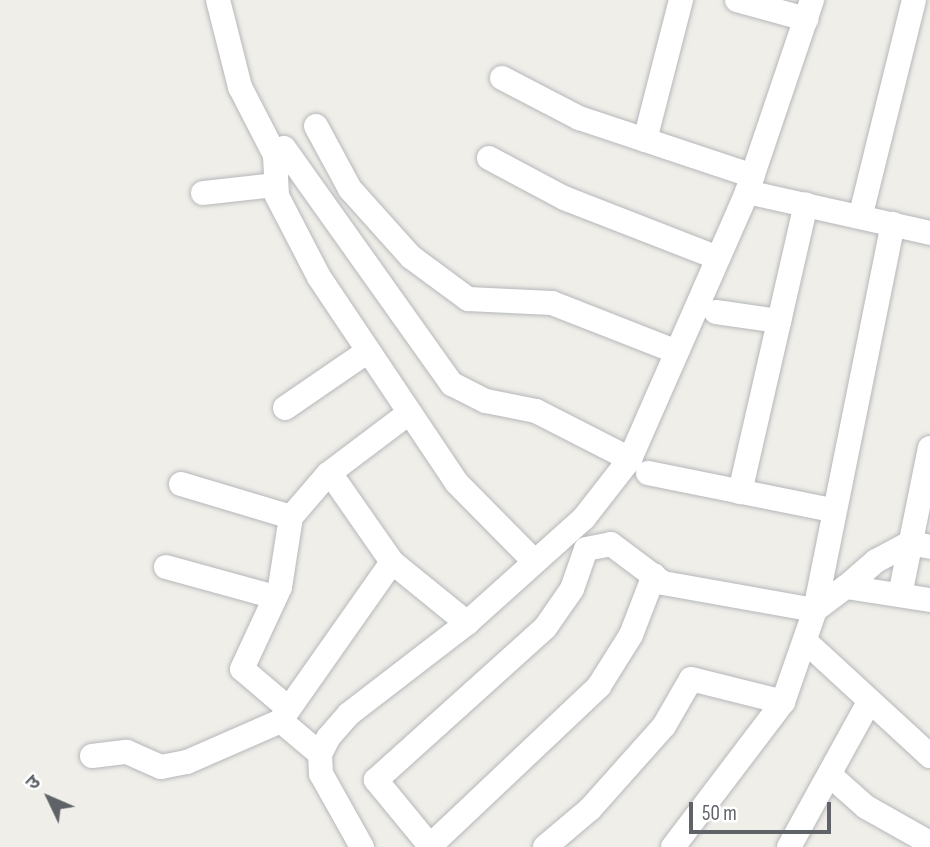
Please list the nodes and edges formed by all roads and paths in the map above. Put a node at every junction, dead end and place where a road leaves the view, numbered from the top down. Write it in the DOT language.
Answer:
graph roads {
  1 [pos="218,0"];
  2 [pos="681,0"];
  3 [pos="737,0"];
  4 [pos="914,0"];
  5 [pos="809,9"];
  6 [pos="502,78"];
  7 [pos="316,126"];
  8 [pos="645,140"];
  9 [pos="275,155"];
  10 [pos="489,158"];
  11 [pos="276,185"];
  12 [pos="753,189"];
  13 [pos="203,193"];
  14 [pos="806,204"];
  15 [pos="861,214"];
  16 [pos="893,224"];
  17 [pos="930,233"];
  18 [pos="718,258"];
  19 [pos="716,312"];
  20 [pos="779,321"];
  21 [pos="368,351"];
  22 [pos="677,352"];
  23 [pos="285,408"];
  24 [pos="409,413"];
  25 [pos="930,448"];
  26 [pos="640,466"];
  27 [pos="330,473"];
  28 [pos="181,484"];
  29 [pos="740,492"];
  30 [pos="832,510"];
  31 [pos="291,517"];
  32 [pos="920,545"];
  33 [pos="392,562"];
  34 [pos="535,562"];
  35 [pos="166,567"];
  36 [pos="654,575"];
  37 [pos="846,587"];
  38 [pos="900,595"];
  39 [pos="275,597"];
  40 [pos="930,600"];
  41 [pos="816,610"];
  42 [pos="467,623"];
  43 [pos="805,641"];
  44 [pos="783,702"];
  45 [pos="869,704"];
  46 [pos="285,714"];
  47 [pos="320,754"];
  48 [pos="92,756"];
  49 [pos="930,756"];
  50 [pos="831,776"];
  51 [pos="930,843"];
  52 [pos="794,845"];
  53 [pos="430,846"];
  54 [pos="362,847"];
  55 [pos="545,847"];
  56 [pos="673,847"];
  1 -- 9 [label="street"];
  2 -- 8 [label="street"];
  3 -- 5 [label="street"];
  4 -- 15 [label="street"];
  5 -- 12 [label="street"];
  6 -- 8 [label="street"];
  7 -- 22 [label="street"];
  8 -- 12 [label="street"];
  9 -- 11 [label="street"];
  9 -- 26 [label="street"];
  10 -- 18 [label="street"];
  11 -- 13 [label="street"];
  11 -- 21 [label="street"];
  12 -- 14 [label="street"];
  12 -- 18 [label="street"];
  14 -- 15 [label="street"];
  14 -- 20 [label="street"];
  15 -- 16 [label="street"];
  16 -- 17 [label="street"];
  16 -- 30 [label="street"];
  18 -- 22 [label="street"];
  19 -- 20 [label="street"];
  20 -- 29 [label="street"];
  21 -- 23 [label="street"];
  21 -- 24 [label="street"];
  22 -- 26 [label="street"];
  24 -- 27 [label="street"];
  24 -- 34 [label="street"];
  25 -- 32 [label="street"];
  26 -- 29 [label="street"];
  26 -- 34 [label="street"];
  27 -- 31 [label="street"];
  27 -- 33 [label="street"];
  28 -- 31 [label="street"];
  29 -- 30 [label="street"];
  30 -- 41 [label="street"];
  31 -- 39 [label="street"];
  32 -- 37 [label="street"];
  32 -- 38 [label="street"];
  33 -- 42 [label="street"];
  33 -- 46 [label="street"];
  34 -- 42 [label="street"];
  35 -- 39 [label="street"];
  36 -- 41 [label="street"];
  36 -- 53 [label="street"];
  36 -- 53 [label="street"];
  37 -- 38 [label="street"];
  37 -- 41 [label="street"];
  38 -- 40 [label="street"];
  39 -- 46 [label="street"];
  41 -- 43 [label="street"];
  42 -- 47 [label="street"];
  43 -- 44 [label="street"];
  43 -- 45 [label="street"];
  44 -- 55 [label="street"];
  44 -- 56 [label="street"];
  45 -- 49 [label="street"];
  45 -- 50 [label="street"];
  46 -- 47 [label="street"];
  46 -- 48 [label="street"];
  47 -- 54 [label="street"];
  50 -- 51 [label="street"];
  50 -- 52 [label="street"];
}
